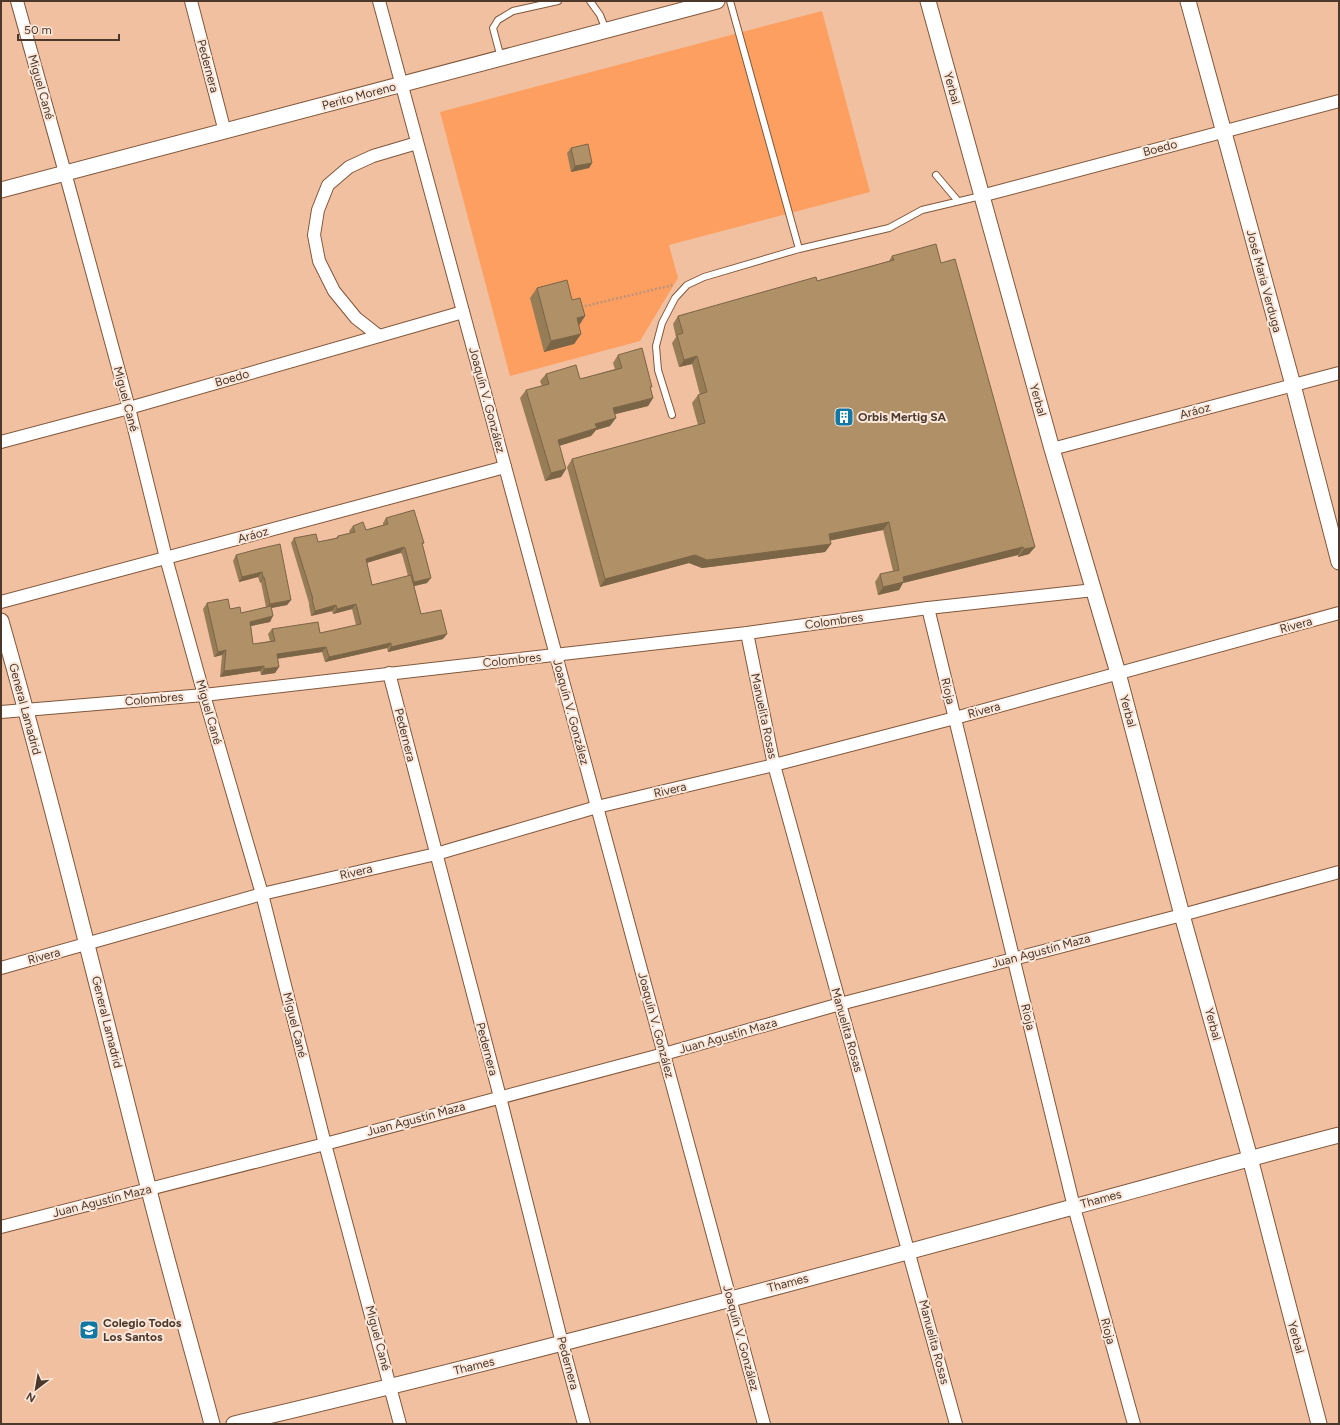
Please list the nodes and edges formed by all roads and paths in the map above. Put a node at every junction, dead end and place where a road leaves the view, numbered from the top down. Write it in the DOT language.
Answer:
graph roads {
  1 [pos="17,1"];
  2 [pos="191,1"];
  3 [pos="379,1"];
  4 [pos="558,1"];
  5 [pos="590,1"];
  6 [pos="717,1"];
  7 [pos="730,1"];
  8 [pos="928,1"];
  9 [pos="1188,1"];
  10 [pos="606,30"];
  11 [pos="501,58"];
  12 [pos="401,84"];
  13 [pos="1339,100"];
  14 [pos="225,132"];
  15 [pos="1223,132"];
  16 [pos="417,143"];
  17 [pos="65,173"];
  18 [pos="936,175"];
  19 [pos="1,190"];
  20 [pos="981,196"];
  21 [pos="958,201"];
  22 [pos="799,249"];
  23 [pos="688,285"];
  24 [pos="580,307"];
  25 [pos="463,312"];
  26 [pos="379,336"];
  27 [pos="1339,373"];
  28 [pos="1293,385"];
  29 [pos="129,408"];
  30 [pos="672,415"];
  31 [pos="1,442"];
  32 [pos="1052,449"];
  33 [pos="505,467"];
  34 [pos="166,558"];
  35 [pos="1339,562"];
  36 [pos="1094,590"];
  37 [pos="1,602"];
  38 [pos="928,608"];
  39 [pos="1339,613"];
  40 [pos="1,621"];
  41 [pos="747,633"];
  42 [pos="556,655"];
  43 [pos="1118,673"];
  44 [pos="389,674"];
  45 [pos="204,695"];
  46 [pos="26,710"];
  47 [pos="1,712"];
  48 [pos="955,718"];
  49 [pos="774,765"];
  50 [pos="597,807"];
  51 [pos="436,854"];
  52 [pos="1339,872"];
  53 [pos="262,894"];
  54 [pos="1182,914"];
  55 [pos="87,944"];
  56 [pos="1014,958"];
  57 [pos="1,968"];
  58 [pos="840,1004"];
  59 [pos="664,1054"];
  60 [pos="500,1097"];
  61 [pos="1339,1135"];
  62 [pos="325,1144"];
  63 [pos="1250,1158"];
  64 [pos="148,1188"];
  65 [pos="1074,1207"];
  66 [pos="1,1227"];
  67 [pos="909,1251"];
  68 [pos="730,1299"];
  69 [pos="562,1343"];
  70 [pos="391,1387"];
  71 [pos="212,1424"];
  72 [pos="234,1424"];
  73 [pos="400,1424"];
  74 [pos="584,1424"];
  75 [pos="764,1424"];
  76 [pos="956,1424"];
  77 [pos="1134,1424"];
  78 [pos="1319,1424"];
  1 -- 17 [label="street, Miguel Cané"];
  2 -- 14 [label="street, Pedernera"];
  3 -- 12 [label="street, Joaquín V. González"];
  4 -- 11 [label="lane"];
  5 -- 10 [label="lane"];
  6 -- 10 [label="street, Perito Moreno"];
  7 -- 22 [label="lane"];
  8 -- 20 [label="street, Yerbal"];
  9 -- 15 [label="street, José Maria Verduga"];
  10 -- 11 [label="street, Perito Moreno"];
  11 -- 12 [label="street, Perito Moreno"];
  12 -- 14 [label="street, Perito Moreno"];
  12 -- 16 [label="street, Joaquín V. González"];
  13 -- 15 [label="street, Boedo"];
  14 -- 17 [label="street, Perito Moreno"];
  15 -- 20 [label="street, Boedo"];
  15 -- 28 [label="street, José Maria Verduga"];
  16 -- 25 [label="street, Joaquín V. González"];
  16 -- 26 [label="street"];
  17 -- 19 [label="street, Perito Moreno"];
  17 -- 29 [label="street, Miguel Cané"];
  18 -- 21 [label="lane"];
  20 -- 21 [label="lane"];
  20 -- 32 [label="street, Yerbal"];
  21 -- 22 [label="lane"];
  22 -- 23 [label="lane"];
  23 -- 24 [label="path"];
  23 -- 30 [label="lane"];
  25 -- 26 [label="street, Boedo"];
  25 -- 33 [label="street, Joaquín V. González"];
  26 -- 29 [label="street, Boedo"];
  27 -- 28 [label="street, Aráoz"];
  28 -- 32 [label="street, Aráoz"];
  28 -- 35 [label="street, José Maria Verduga"];
  29 -- 31 [label="street, Boedo"];
  29 -- 34 [label="street, Miguel Cané"];
  32 -- 36 [label="street, Yerbal"];
  33 -- 34 [label="street, Aráoz"];
  33 -- 42 [label="street, Joaquín V. González"];
  34 -- 37 [label="street, Aráoz"];
  34 -- 45 [label="street, Miguel Cané"];
  36 -- 38 [label="street, Colombres"];
  36 -- 43 [label="street, Yerbal"];
  38 -- 41 [label="street, Colombres"];
  38 -- 48 [label="street, Rioja"];
  39 -- 43 [label="street, Rivera"];
  40 -- 46 [label="street, General Lamadrid"];
  41 -- 42 [label="street, Colombres"];
  41 -- 49 [label="street, Manuelita Rosas"];
  42 -- 44 [label="street, Colombres"];
  42 -- 50 [label="street, Joaquín V. González"];
  43 -- 48 [label="street, Rivera"];
  43 -- 54 [label="street, Yerbal"];
  44 -- 45 [label="street, Colombres"];
  44 -- 51 [label="street, Pedernera"];
  45 -- 46 [label="street, Colombres"];
  45 -- 53 [label="street, Miguel Cané"];
  46 -- 47 [label="street, Colombres"];
  46 -- 55 [label="street, General Lamadrid"];
  48 -- 49 [label="street, Rivera"];
  48 -- 56 [label="street, Rioja"];
  49 -- 50 [label="street, Rivera"];
  49 -- 58 [label="street, Manuelita Rosas"];
  50 -- 51 [label="street, Rivera"];
  50 -- 59 [label="street, Joaquín V. González"];
  51 -- 53 [label="street, Rivera"];
  51 -- 60 [label="street, Pedernera"];
  52 -- 54 [label="street, Juan Agustín Maza"];
  53 -- 55 [label="street, Rivera"];
  53 -- 62 [label="street, Miguel Cané"];
  54 -- 56 [label="street, Juan Agustín Maza"];
  54 -- 63 [label="street, Yerbal"];
  55 -- 57 [label="street, Rivera"];
  55 -- 64 [label="street, General Lamadrid"];
  56 -- 58 [label="street, Juan Agustín Maza"];
  56 -- 65 [label="street, Rioja"];
  58 -- 59 [label="street, Juan Agustín Maza"];
  58 -- 67 [label="street, Manuelita Rosas"];
  59 -- 60 [label="street, Juan Agustín Maza"];
  59 -- 68 [label="street, Joaquín V. González"];
  60 -- 62 [label="street, Juan Agustín Maza"];
  60 -- 69 [label="street, Pedernera"];
  61 -- 63 [label="street, Thames"];
  62 -- 64 [label="street, Juan Agustín Maza"];
  62 -- 70 [label="street, Miguel Cané"];
  63 -- 65 [label="street, Thames"];
  63 -- 78 [label="street, Yerbal"];
  64 -- 66 [label="street, Juan Agustín Maza"];
  64 -- 71 [label="street, General Lamadrid"];
  65 -- 67 [label="street, Thames"];
  65 -- 77 [label="street, Rioja"];
  67 -- 68 [label="street, Thames"];
  67 -- 76 [label="street, Manuelita Rosas"];
  68 -- 69 [label="street, Thames"];
  68 -- 75 [label="street, Joaquín V. González"];
  69 -- 70 [label="street, Thames"];
  69 -- 74 [label="street, Pedernera"];
  70 -- 72 [label="street, Thames"];
  70 -- 73 [label="street, Miguel Cané"];
}
